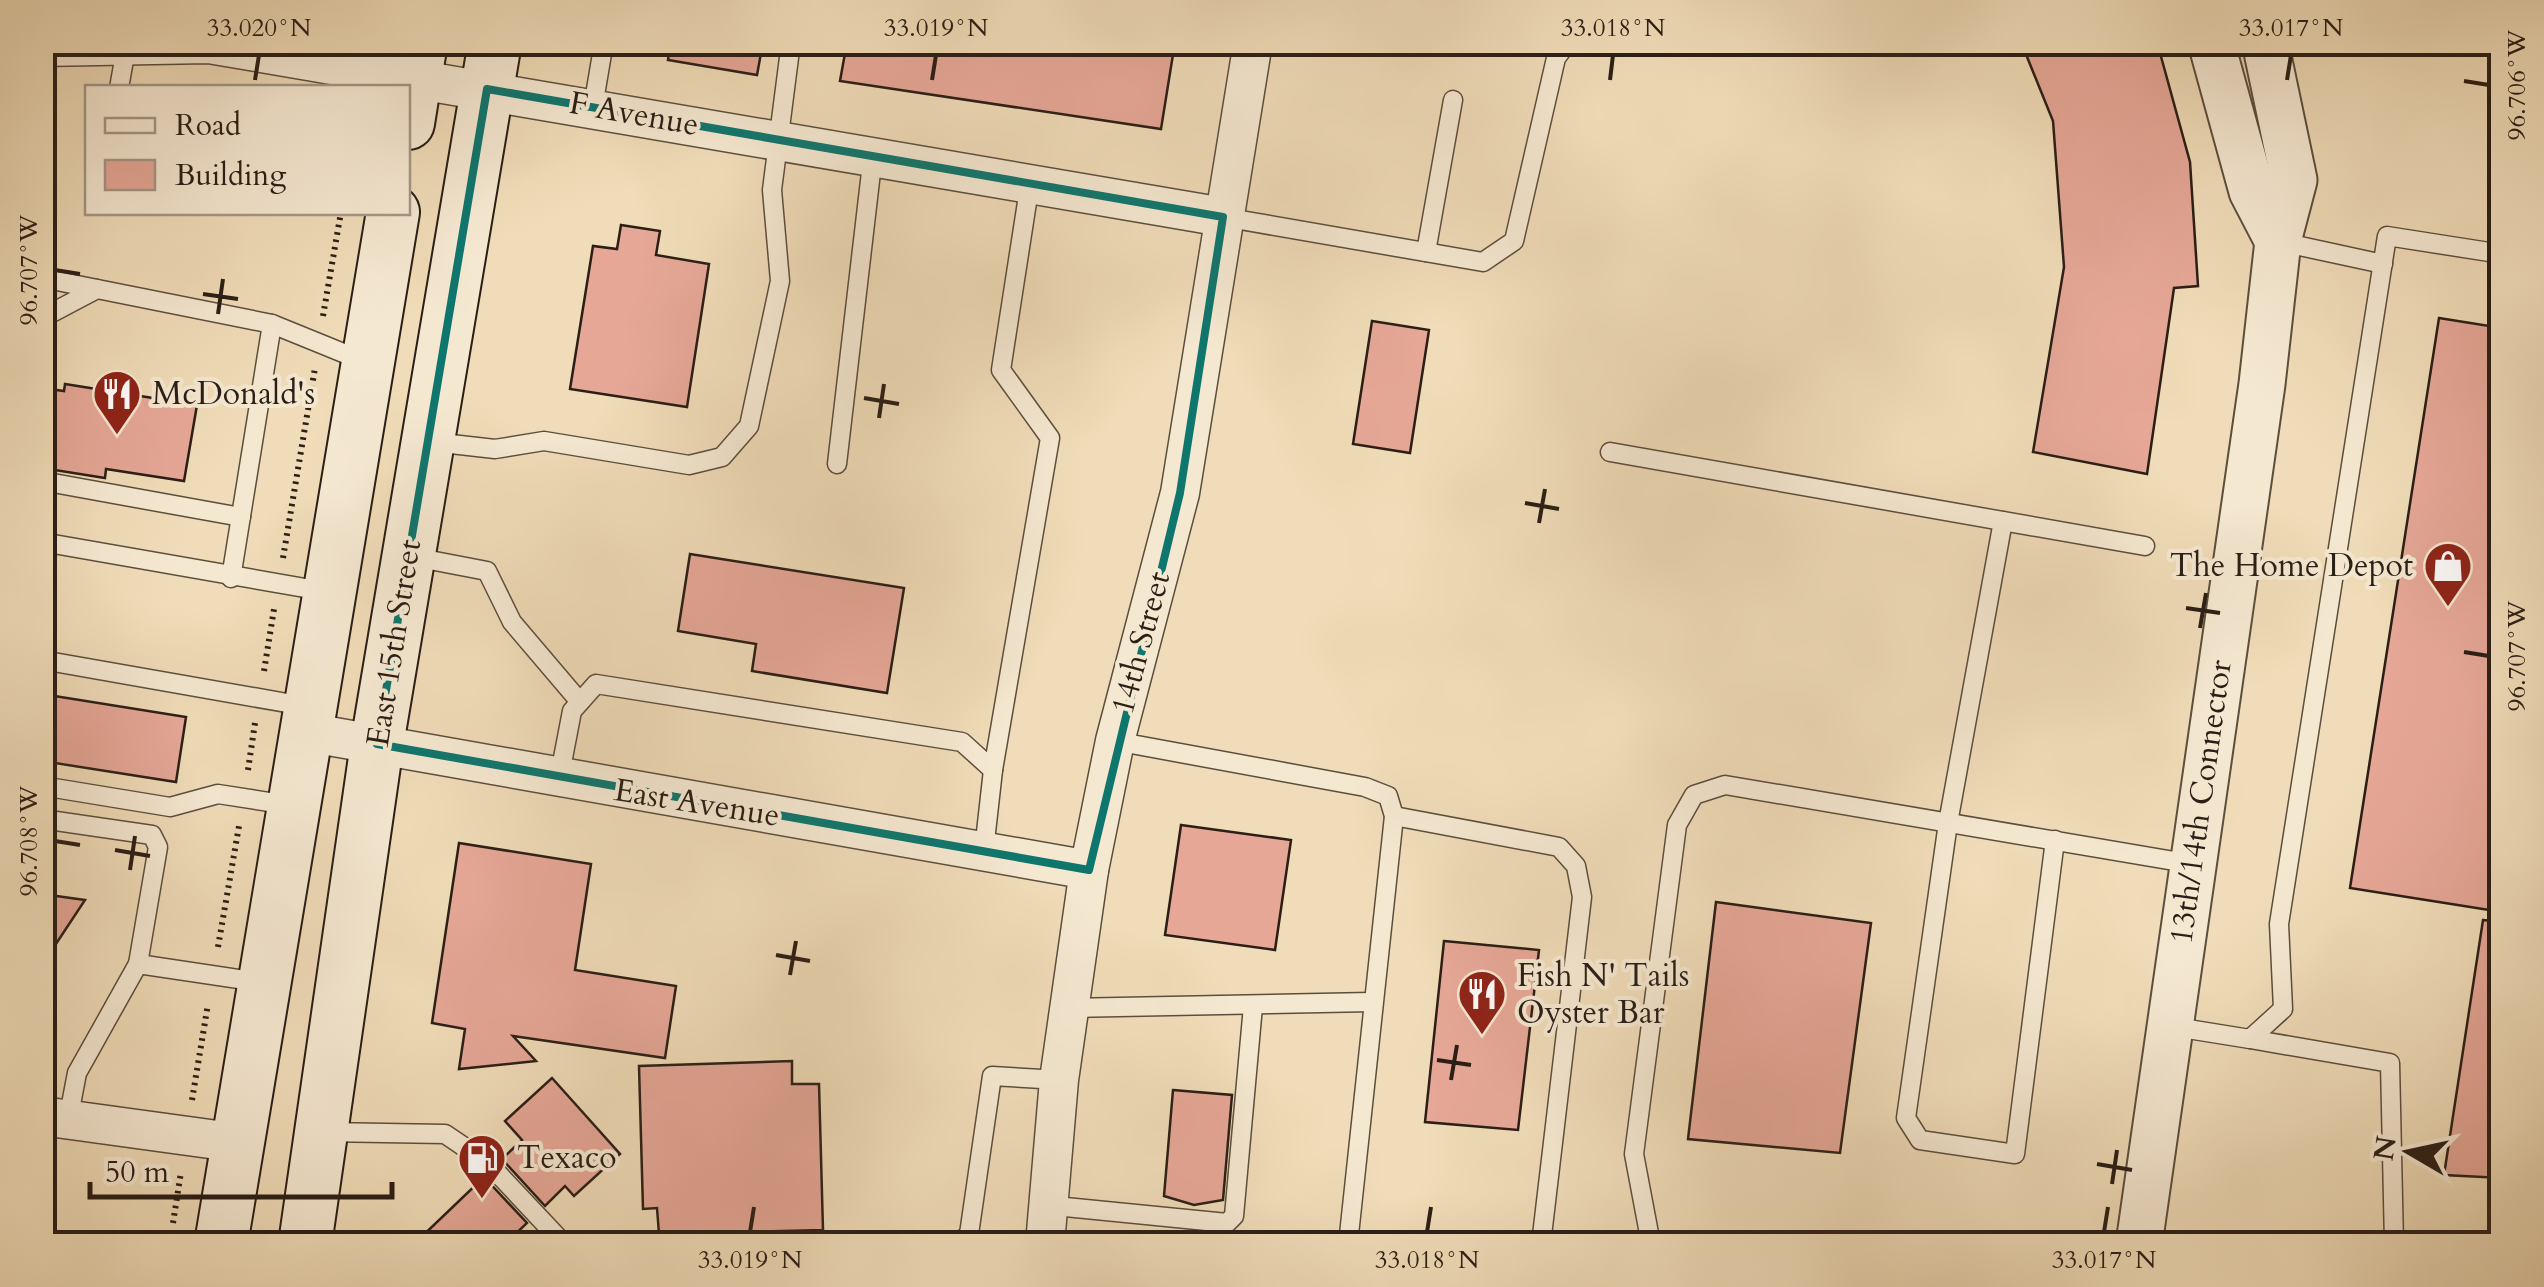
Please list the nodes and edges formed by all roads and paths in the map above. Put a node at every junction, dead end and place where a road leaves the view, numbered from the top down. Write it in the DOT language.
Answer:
graph roads {
  1 [pos="604,42"];
  2 [pos="791,42"];
  3 [pos="1253,42"];
  4 [pos="1568,42"];
  5 [pos="2211,42"];
  6 [pos="2266,42"];
  7 [pos="126,44"];
  8 [pos="42,47"];
  9 [pos="491,66"];
  10 [pos="414,81"];
  11 [pos="119,85"];
  12 [pos="1452,100"];
  13 [pos="593,107"];
  14 [pos="780,139"];
  15 [pos="873,154"];
  16 [pos="1030,181"];
  17 [pos="393,215"];
  18 [pos="1224,217"];
  19 [pos="2278,241"];
  20 [pos="1426,252"];
  21 [pos="2502,254"];
  22 [pos="2383,264"];
  23 [pos="42,278"];
  24 [pos="97,289"];
  25 [pos="42,318"];
  26 [pos="272,324"];
  27 [pos="368,363"];
  28 [pos="428,441"];
  29 [pos="1610,452"];
  30 [pos="838,464"];
  31 [pos="42,481"];
  32 [pos="419,493"];
  33 [pos="240,516"];
  34 [pos="2003,520"];
  35 [pos="42,542"];
  36 [pos="2144,546"];
  37 [pos="409,556"];
  38 [pos="231,578"];
  39 [pos="330,592"];
  40 [pos="42,660"];
  41 [pos="580,702"];
  42 [pos="308,719"];
  43 [pos="1115,740"];
  44 [pos="377,744"];
  45 [pos="993,770"];
  46 [pos="558,780"];
  47 [pos="42,786"];
  48 [pos="294,806"];
  49 [pos="1394,816"];
  50 [pos="42,819"];
  51 [pos="1948,824"];
  52 [pos="2054,840"];
  53 [pos="984,850"];
  54 [pos="2192,864"];
  55 [pos="1090,870"];
  56 [pos="138,964"];
  57 [pos="265,982"];
  58 [pos="1371,1002"];
  59 [pos="1253,1006"];
  60 [pos="1068,1008"];
  61 [pos="2169,1026"];
  62 [pos="2250,1039"];
  63 [pos="1059,1080"];
  64 [pos="55,1118"];
  65 [pos="320,1132"];
  66 [pos="239,1143"];
  67 [pos="1045,1206"];
  68 [pos="144,1244"];
  69 [pos="154,1244"];
  70 [pos="221,1244"];
  71 [pos="305,1244"];
  72 [pos="564,1244"];
  73 [pos="944,1244"];
  74 [pos="1045,1244"];
  75 [pos="1348,1244"];
  76 [pos="1541,1244"];
  77 [pos="1652,1244"];
  78 [pos="2139,1244"];
  79 [pos="2394,1244"];
  1 -- 13 [label="lane"];
  2 -- 14 [label="lane"];
  3 -- 18 [label="street, 14th Street"];
  4 -- 20 [label="lane"];
  5 -- 19 [label="street"];
  6 -- 19 [label="street, 13th/14th Connector"];
  7 -- 8 [label="street, F Avenue"];
  7 -- 10 [label="street, F Avenue"];
  7 -- 11 [label="lane"];
  9 -- 10 [label="street, F Avenue"];
  9 -- 13 [label="street, F Avenue"];
  9 -- 28 [label="main road, East 15th Street"];
  12 -- 20 [label="lane"];
  13 -- 14 [label="street, F Avenue"];
  14 -- 15 [label="street, F Avenue"];
  14 -- 28 [label="lane"];
  15 -- 16 [label="street, F Avenue"];
  15 -- 30 [label="lane"];
  16 -- 18 [label="street, F Avenue"];
  16 -- 45 [label="lane"];
  17 -- 27 [label="main road"];
  18 -- 20 [label="lane"];
  18 -- 43 [label="street, 14th Street"];
  19 -- 22 [label="lane"];
  19 -- 54 [label="street, 13th/14th Connector"];
  21 -- 22 [label="lane"];
  22 -- 62 [label="lane"];
  23 -- 24 [label="lane"];
  24 -- 25 [label="lane"];
  24 -- 26 [label="lane"];
  26 -- 27 [label="lane"];
  26 -- 33 [label="lane"];
  27 -- 32 [label="main road"];
  27 -- 39 [label="main road"];
  28 -- 32 [label="main road, East 15th Street"];
  29 -- 34 [label="lane"];
  31 -- 33 [label="lane"];
  32 -- 37 [label="main road, East 15th Street"];
  33 -- 38 [label="lane"];
  34 -- 36 [label="lane"];
  34 -- 51 [label="lane"];
  35 -- 38 [label="lane"];
  37 -- 41 [label="lane"];
  37 -- 44 [label="main road, East 15th Street"];
  38 -- 39 [label="lane"];
  39 -- 42 [label="main road"];
  40 -- 42 [label="lane"];
  41 -- 45 [label="lane"];
  41 -- 46 [label="lane"];
  42 -- 44 [label="street, East Avenue"];
  42 -- 48 [label="main road"];
  43 -- 49 [label="lane"];
  43 -- 55 [label="street, 14th Street"];
  44 -- 46 [label="street, East Avenue"];
  44 -- 65 [label="main road, East 15th Street"];
  45 -- 53 [label="lane"];
  46 -- 53 [label="street, East Avenue"];
  47 -- 48 [label="lane"];
  48 -- 57 [label="main road"];
  49 -- 58 [label="lane"];
  49 -- 76 [label="lane"];
  50 -- 56 [label="lane"];
  51 -- 52 [label="lane"];
  51 -- 52 [label="lane"];
  51 -- 77 [label="lane"];
  52 -- 54 [label="lane"];
  53 -- 55 [label="street, East Avenue"];
  54 -- 61 [label="street, 13th/14th Connector"];
  55 -- 60 [label="street, 14th Street"];
  56 -- 57 [label="lane"];
  56 -- 64 [label="lane"];
  57 -- 66 [label="main road"];
  58 -- 59 [label="lane"];
  58 -- 75 [label="lane"];
  59 -- 60 [label="lane"];
  59 -- 67 [label="lane"];
  60 -- 63 [label="street, 14th Street"];
  61 -- 62 [label="lane"];
  61 -- 78 [label="street, 13th/14th Connector"];
  62 -- 79 [label="lane"];
  63 -- 67 [label="street, 14th Street"];
  63 -- 73 [label="lane"];
  64 -- 66 [label="street"];
  65 -- 71 [label="main road, East 15th Street"];
  65 -- 72 [label="lane"];
  66 -- 70 [label="main road"];
  67 -- 74 [label="street, 14th Street"];
  68 -- 69 [label="lane"];
}
